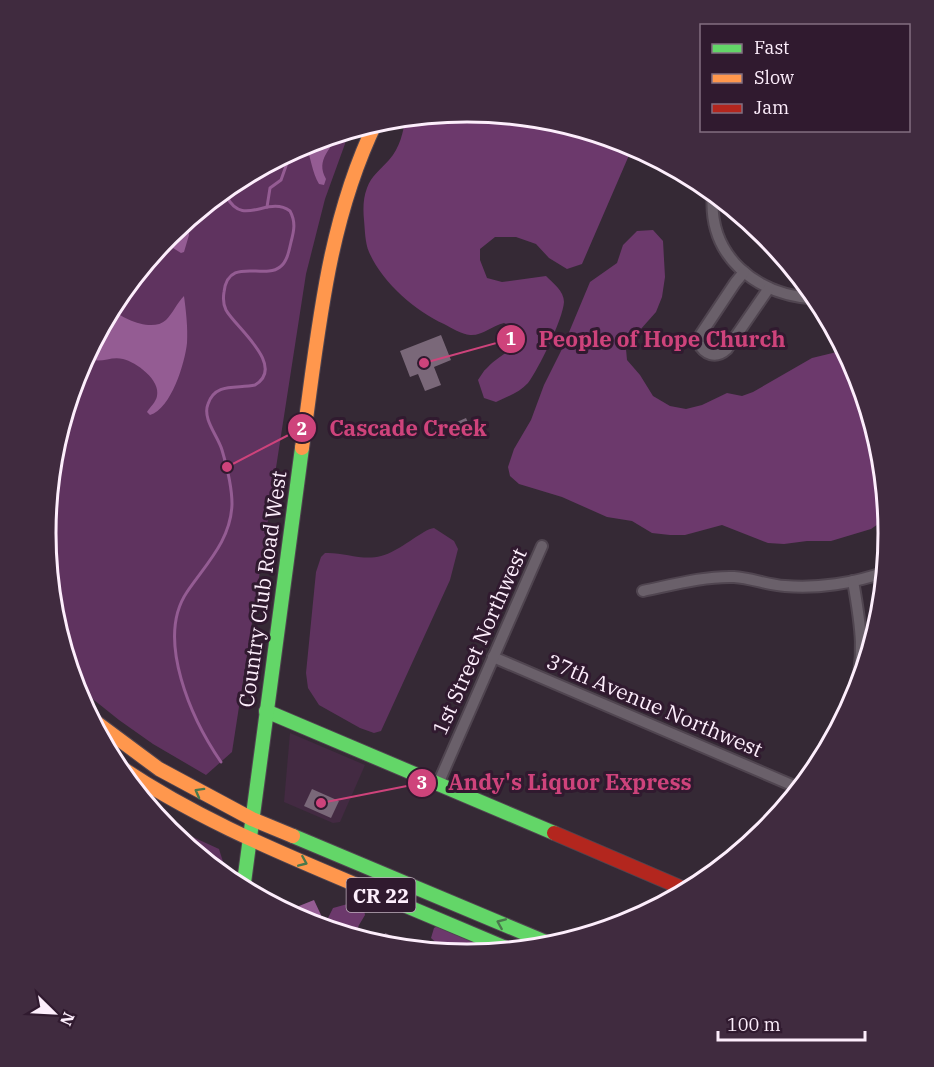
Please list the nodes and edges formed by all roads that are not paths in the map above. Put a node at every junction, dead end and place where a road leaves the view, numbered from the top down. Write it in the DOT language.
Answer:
graph roads {
  1 [pos="371,134"];
  2 [pos="712,203"];
  3 [pos="744,272"];
  4 [pos="769,288"];
  5 [pos="803,297"];
  6 [pos="542,546"];
  7 [pos="876,574"];
  8 [pos="853,581"];
  9 [pos="643,591"];
  10 [pos="862,649"];
  11 [pos="493,657"];
  12 [pos="266,711"];
  13 [pos="105,729"];
  14 [pos="138,781"];
  15 [pos="438,784"];
  16 [pos="792,785"];
  17 [pos="252,819"];
  18 [pos="249,840"];
  19 [pos="244,880"];
  20 [pos="679,887"];
  21 [pos="537,939"];
  22 [pos="496,944"];
  1 -- 12 [label="main road, Country Club Road West"];
  2 -- 3 [label="street"];
  3 -- 4 [label="street"];
  3 -- 4 [label="street"];
  4 -- 5 [label="street"];
  6 -- 11 [label="street, 1st Street Northwest"];
  7 -- 8 [label="street"];
  8 -- 9 [label="street"];
  8 -- 10 [label="street"];
  11 -- 15 [label="street, 1st Street Northwest"];
  11 -- 16 [label="street, 37th Avenue Northwest"];
  12 -- 15 [label="main road"];
  12 -- 17 [label="main road, Country Club Road West"];
  17 -- 13 [label="main road, CR 22, one-way"];
  14 -- 18 [label="main road, CR 22"];
  15 -- 20 [label="main road"];
  17 -- 18 [label="main road, Country Club Road West"];
  21 -- 17 [label="main road, CR 22, one-way"];
  18 -- 19 [label="main road, Country Club Road West"];
  18 -- 22 [label="main road, CR 22, one-way"];
}
